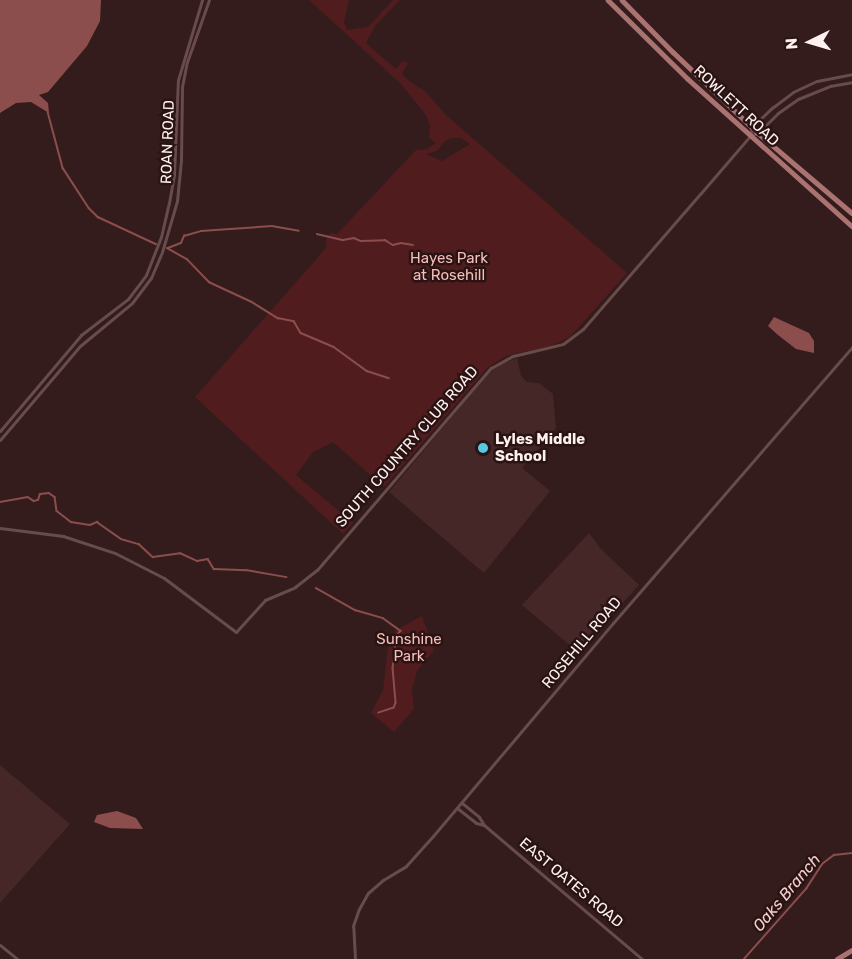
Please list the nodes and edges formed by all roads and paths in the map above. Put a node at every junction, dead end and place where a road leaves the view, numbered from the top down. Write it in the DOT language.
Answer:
graph roads {
  1 [pos="202,0"];
  2 [pos="209,0"];
  3 [pos="608,0"];
  4 [pos="622,0"];
  5 [pos="850,74"];
  6 [pos="851,83"];
  7 [pos="752,127"];
  8 [pos="758,133"];
  9 [pos="750,136"];
  10 [pos="852,213"];
  11 [pos="852,226"];
  12 [pos="852,347"];
  13 [pos="0,431"];
  14 [pos="0,440"];
  15 [pos="0,528"];
  16 [pos="462,803"];
  17 [pos="457,808"];
  18 [pos="484,825"];
  19 [pos="0,945"];
  20 [pos="852,950"];
  21 [pos="17,959"];
  22 [pos="355,959"];
  23 [pos="642,959"];
  24 [pos="837,959"];
  1 -- 13 [label="street, ROAN ROAD"];
  2 -- 14 [label="street, ROAN ROAD"];
  3 -- 9 [label="main road, ROWLETT ROAD"];
  4 -- 7 [label="main road, ROWLETT ROAD"];
  5 -- 6 [label="street"];
  5 -- 7 [label="street"];
  6 -- 8 [label="street, SOUTH COUNTRY CLUB ROAD"];
  7 -- 8 [label="main road, ROWLETT ROAD"];
  7 -- 9 [label="street, SOUTH COUNTRY CLUB ROAD"];
  8 -- 9 [label="street, SOUTH COUNTRY CLUB ROAD"];
  8 -- 10 [label="main road, ROWLETT ROAD"];
  9 -- 11 [label="main road, ROWLETT ROAD"];
  9 -- 15 [label="street, SOUTH COUNTRY CLUB ROAD"];
  12 -- 16 [label="street, ROSEHILL ROAD"];
  16 -- 17 [label="street, ROSEHILL ROAD"];
  16 -- 18 [label="street, EAST OATES ROAD"];
  17 -- 18 [label="street, EAST OATES ROAD"];
  17 -- 22 [label="street, ROSEHILL ROAD"];
  18 -- 23 [label="street, EAST OATES ROAD"];
  19 -- 21 [label="street"];
  20 -- 24 [label="main road"];
}
